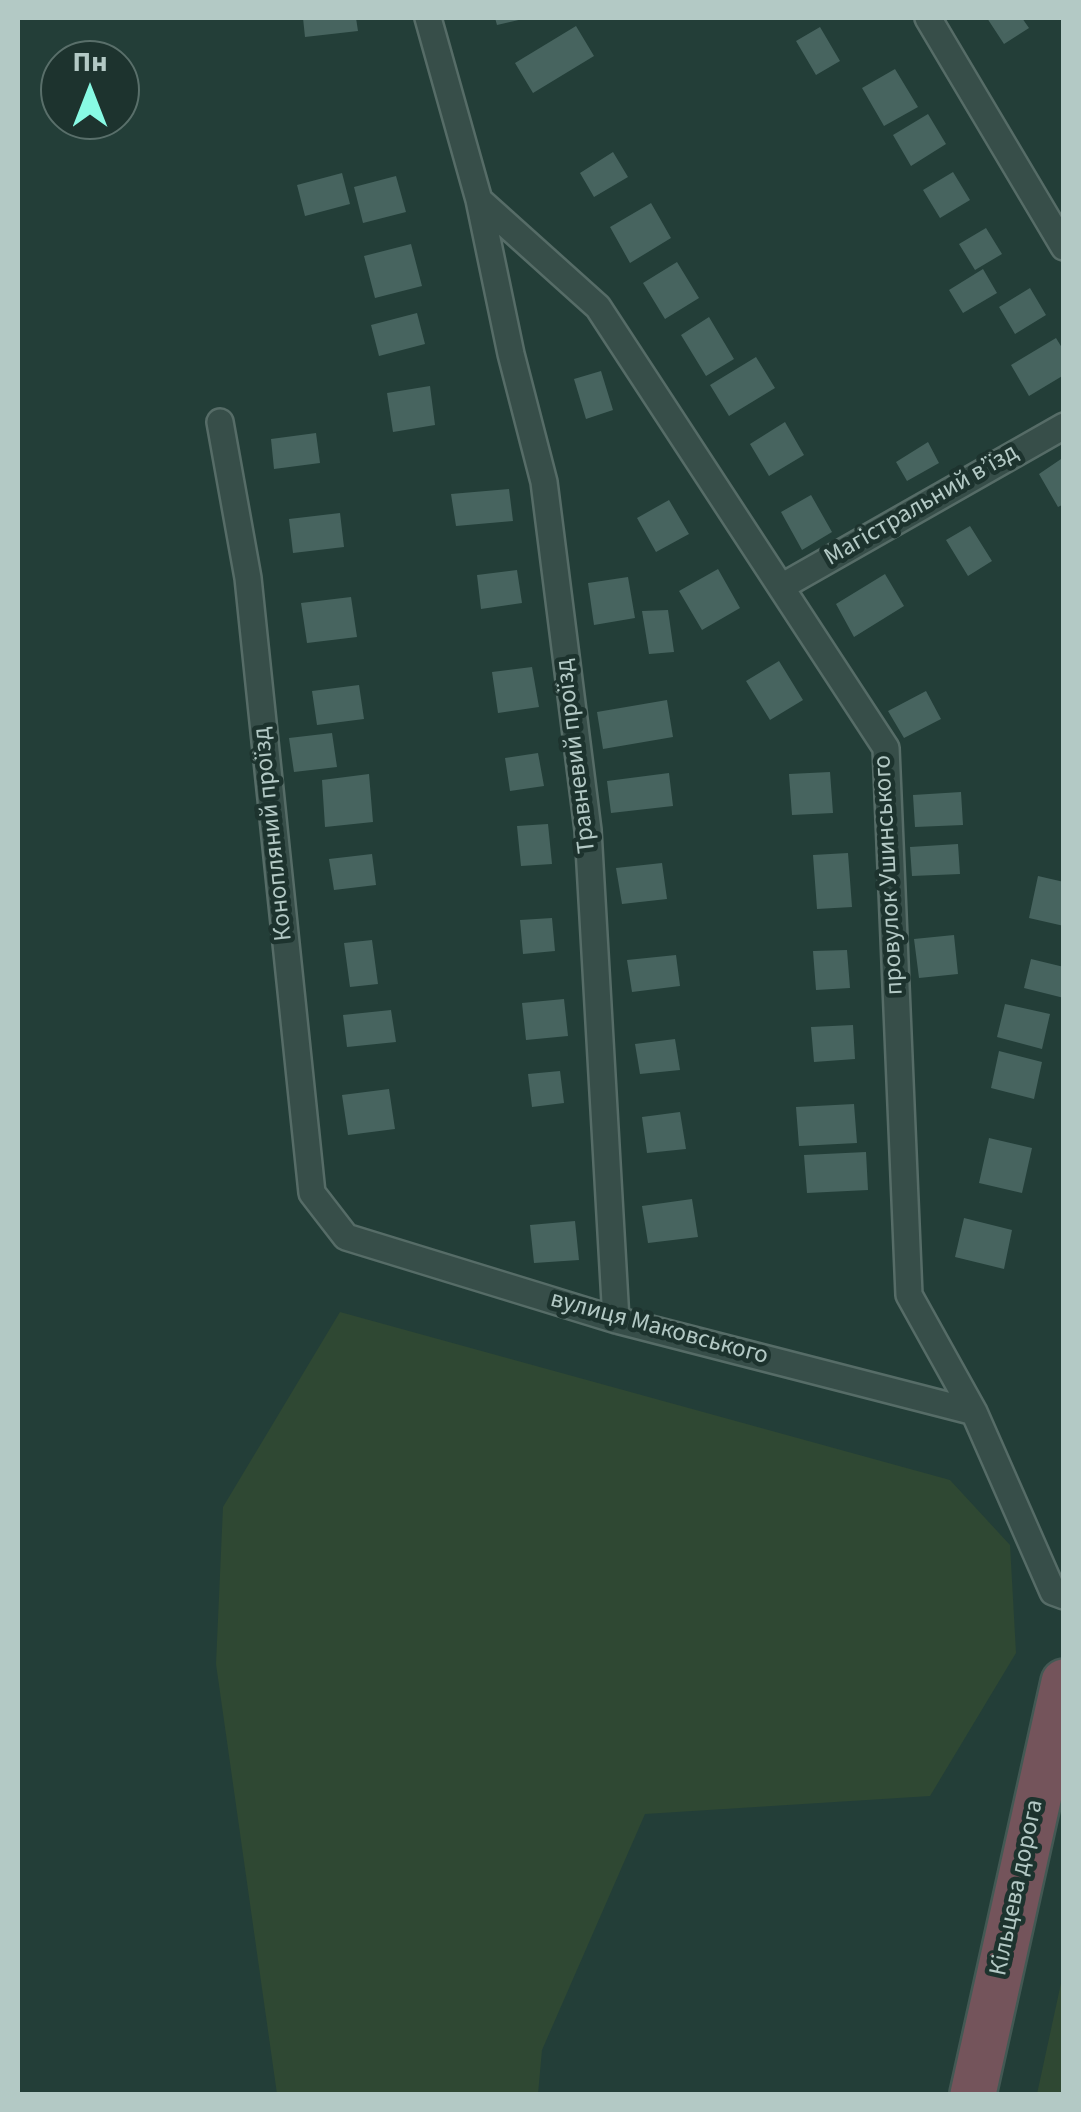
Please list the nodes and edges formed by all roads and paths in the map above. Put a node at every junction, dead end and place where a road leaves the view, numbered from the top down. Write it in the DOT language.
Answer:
graph roads {
  1 [pos="428,18"];
  2 [pos="928,18"];
  3 [pos="479,200"];
  4 [pos="1064,247"];
  5 [pos="220,422"];
  6 [pos="1064,426"];
  7 [pos="781,587"];
  8 [pos="346,1236"];
  9 [pos="616,1320"];
  10 [pos="974,1412"];
  11 [pos="1064,1596"];
  12 [pos="1064,1682"];
  13 [pos="973,2094"];
  1 -- 3 [label="street"];
  2 -- 4 [label="street"];
  3 -- 7 [label="street, провулок Ушинського"];
  3 -- 9 [label="street, Травневий проїзд"];
  5 -- 8 [label="street, Конопляний проїзд"];
  6 -- 7 [label="street, Магістральний в’їзд"];
  7 -- 10 [label="street, провулок Ушинського"];
  8 -- 9 [label="street, вулиця Маковського"];
  9 -- 10 [label="street, вулиця Маковського"];
  10 -- 11 [label="street, провулок Ушинського"];
  12 -- 13 [label="highway, Кільцева дорога"];
}
